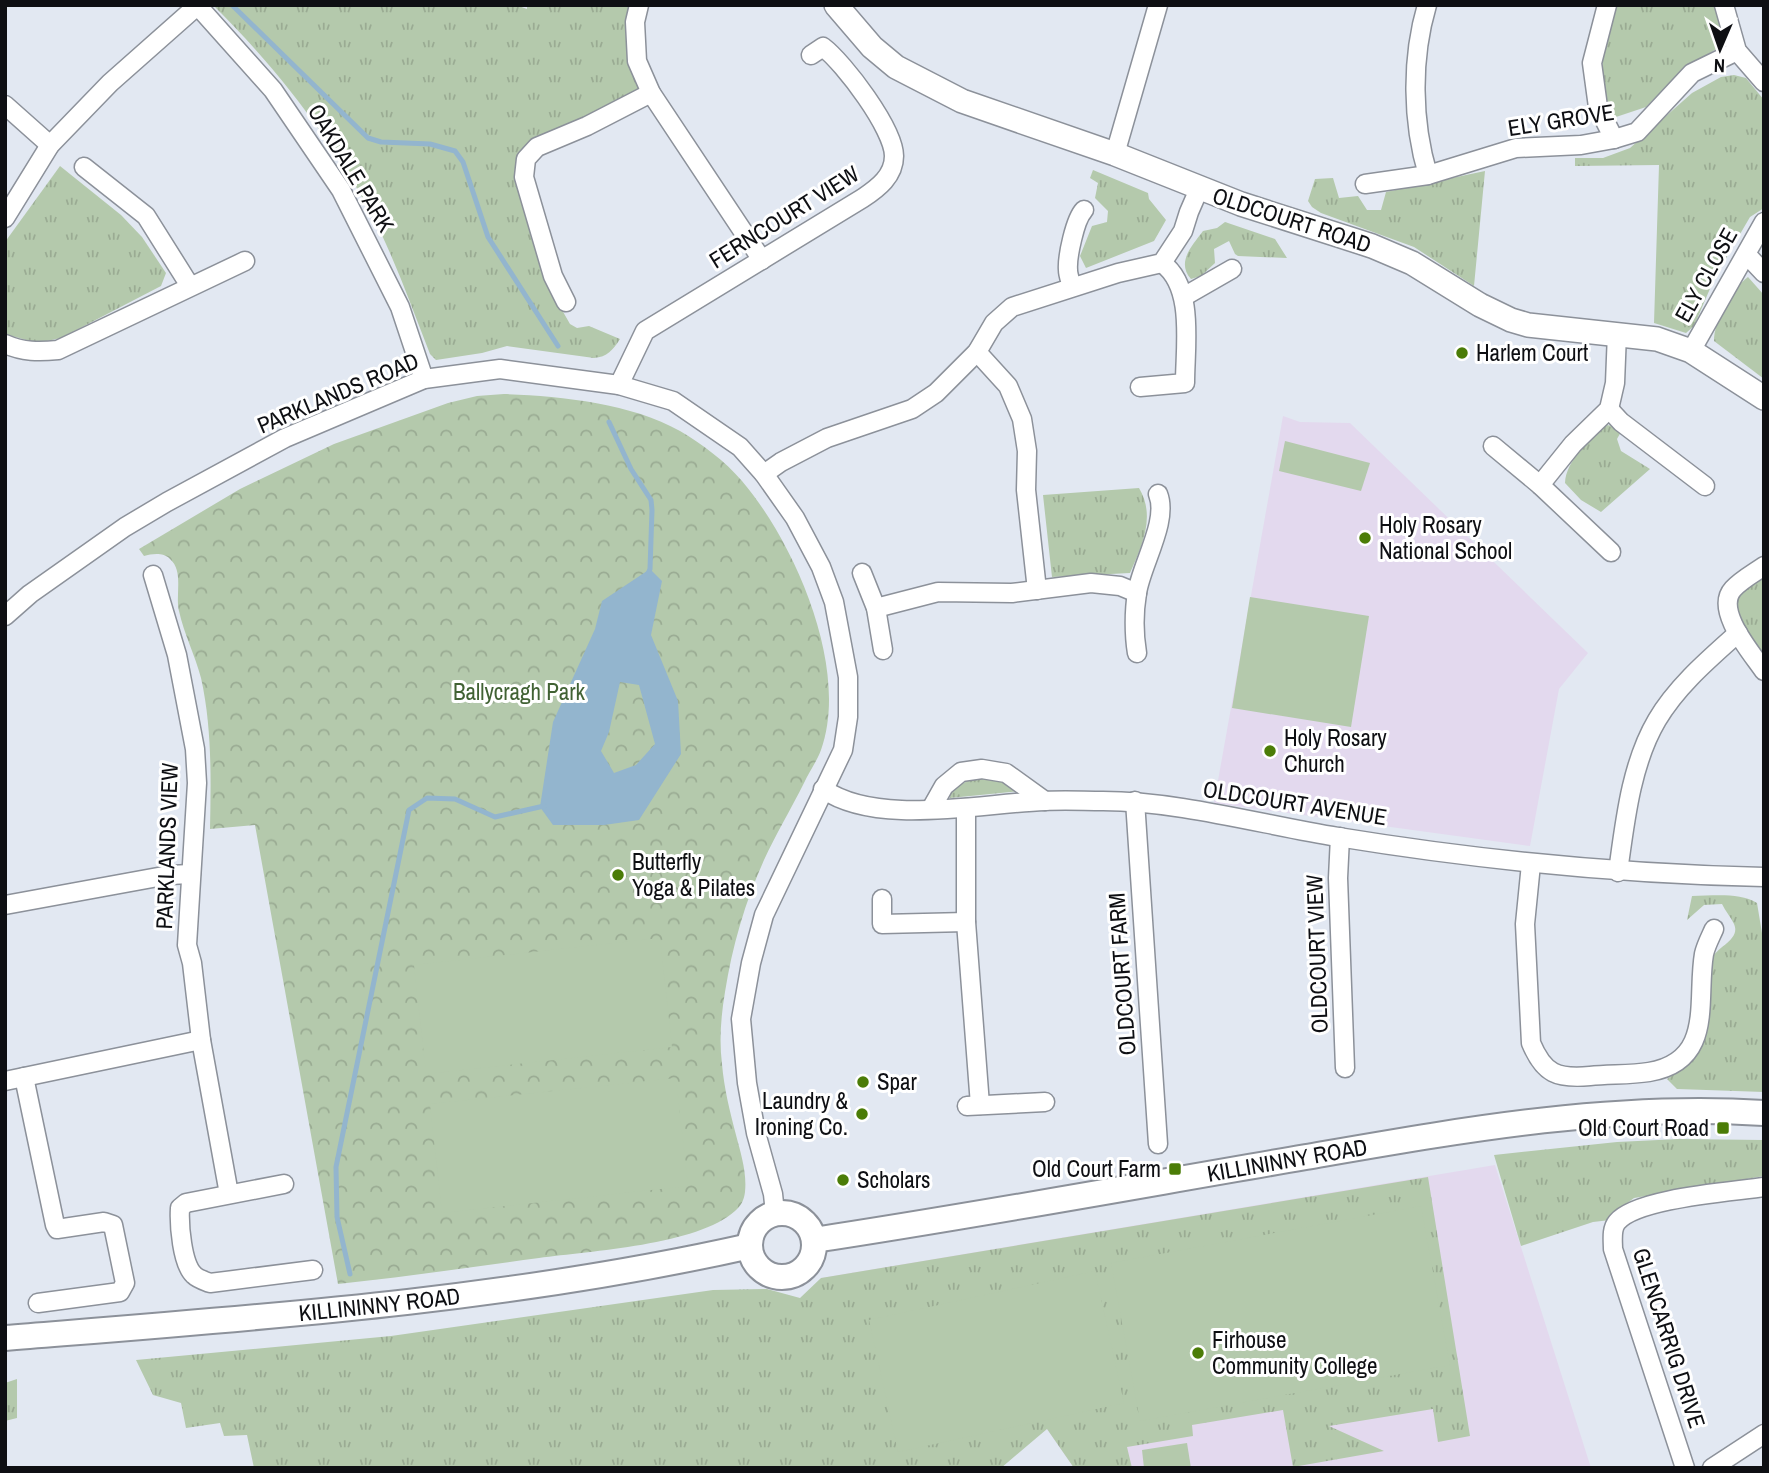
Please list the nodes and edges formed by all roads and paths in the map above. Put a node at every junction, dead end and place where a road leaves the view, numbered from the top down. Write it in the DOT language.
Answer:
graph roads {
  1 [pos="197,5"];
  2 [pos="639,5"];
  3 [pos="836,5"];
  4 [pos="1158,5"];
  5 [pos="1427,5"];
  6 [pos="1606,5"];
  7 [pos="1724,5"];
  8 [pos="1737,51"];
  9 [pos="811,55"];
  10 [pos="1764,82"];
  11 [pos="651,93"];
  12 [pos="5,105"];
  13 [pos="1614,139"];
  14 [pos="50,145"];
  15 [pos="1115,154"];
  16 [pos="84,166"];
  17 [pos="1428,176"];
  18 [pos="1365,184"];
  19 [pos="1199,189"];
  20 [pos="1084,210"];
  21 [pos="5,218"];
  22 [pos="1764,222"];
  23 [pos="1747,255"];
  24 [pos="762,260"];
  25 [pos="245,261"];
  26 [pos="1162,262"];
  27 [pos="1232,269"];
  28 [pos="1764,273"];
  29 [pos="190,286"];
  30 [pos="1072,287"];
  31 [pos="1185,296"];
  32 [pos="566,302"];
  33 [pos="1617,333"];
  34 [pos="5,344"];
  35 [pos="1691,351"];
  36 [pos="977,352"];
  37 [pos="424,379"];
  38 [pos="619,385"];
  39 [pos="1140,387"];
  40 [pos="1764,398"];
  41 [pos="1609,410"];
  42 [pos="1493,446"];
  43 [pos="764,474"];
  44 [pos="1540,485"];
  45 [pos="1705,486"];
  46 [pos="1158,494"];
  47 [pos="1611,552"];
  48 [pos="1764,566"];
  49 [pos="862,573"];
  50 [pos="153,575"];
  51 [pos="1037,590"];
  52 [pos="1137,593"];
  53 [pos="876,608"];
  54 [pos="5,616"];
  55 [pos="1738,633"];
  56 [pos="883,650"];
  57 [pos="1137,653"];
  58 [pos="1764,671"];
  59 [pos="823,789"];
  60 [pos="1045,801"];
  61 [pos="1135,801"];
  62 [pos="967,808"];
  63 [pos="931,809"];
  64 [pos="1340,837"];
  65 [pos="1531,864"];
  66 [pos="1618,872"];
  67 [pos="191,874"];
  68 [pos="1764,877"];
  69 [pos="882,899"];
  70 [pos="5,905"];
  71 [pos="966,922"];
  72 [pos="1714,929"];
  73 [pos="201,1040"];
  74 [pos="1345,1068"];
  75 [pos="24,1077"];
  76 [pos="5,1081"];
  77 [pos="1045,1102"];
  78 [pos="1764,1113"];
  79 [pos="1158,1144"];
  80 [pos="284,1184"];
  81 [pos="1764,1187"];
  82 [pos="229,1194"];
  83 [pos="775,1213"];
  84 [pos="814,1240"];
  85 [pos="750,1246"];
  86 [pos="313,1270"];
  87 [pos="38,1303"];
  88 [pos="5,1338"];
  89 [pos="1764,1434"];
  90 [pos="1685,1468"];
  91 [pos="1712,1468"];
  1 -- 14 [label="street"];
  1 -- 37 [label="street, OAKDALE PARK"];
  2 -- 11 [label="street"];
  3 -- 15 [label="street, OLDCOURT ROAD"];
  4 -- 15 [label="street"];
  5 -- 17 [label="street"];
  6 -- 13 [label="street"];
  7 -- 8 [label="street"];
  8 -- 10 [label="street"];
  8 -- 13 [label="street, ELY GROVE"];
  9 -- 24 [label="street, FERNCOURT VIEW"];
  11 -- 24 [label="street"];
  11 -- 32 [label="street"];
  12 -- 14 [label="street"];
  13 -- 17 [label="street, ELY GROVE"];
  14 -- 21 [label="street"];
  15 -- 19 [label="street, OLDCOURT ROAD"];
  16 -- 29 [label="street"];
  17 -- 18 [label="street, ELY GROVE"];
  19 -- 26 [label="street"];
  19 -- 33 [label="street, OLDCOURT ROAD"];
  20 -- 30 [label="street"];
  22 -- 23 [label="street, ELY CLOSE"];
  23 -- 28 [label="street"];
  23 -- 35 [label="street, ELY CLOSE"];
  24 -- 38 [label="street, FERNCOURT VIEW"];
  25 -- 29 [label="street"];
  26 -- 30 [label="street"];
  26 -- 31 [label="street"];
  27 -- 31 [label="street"];
  29 -- 34 [label="street"];
  30 -- 36 [label="street"];
  31 -- 39 [label="street"];
  33 -- 35 [label="street, OLDCOURT ROAD"];
  33 -- 41 [label="street"];
  35 -- 40 [label="street, OLDCOURT ROAD"];
  36 -- 43 [label="street"];
  36 -- 51 [label="street"];
  37 -- 38 [label="street, PARKLANDS ROAD"];
  37 -- 54 [label="street, PARKLANDS ROAD"];
  38 -- 43 [label="street, PARKLANDS ROAD"];
  41 -- 44 [label="street"];
  41 -- 45 [label="street"];
  42 -- 44 [label="street"];
  43 -- 59 [label="street, PARKLANDS ROAD"];
  44 -- 47 [label="street"];
  46 -- 52 [label="street"];
  48 -- 55 [label="street"];
  49 -- 53 [label="street"];
  50 -- 67 [label="street, PARKLANDS VIEW"];
  51 -- 52 [label="street"];
  51 -- 53 [label="street"];
  52 -- 57 [label="street"];
  53 -- 56 [label="street"];
  55 -- 58 [label="street"];
  55 -- 66 [label="street"];
  59 -- 63 [label="street, OLDCOURT AVENUE"];
  59 -- 83 [label="street, PARKLANDS ROAD"];
  60 -- 61 [label="street, OLDCOURT AVENUE"];
  60 -- 62 [label="street, OLDCOURT AVENUE"];
  60 -- 63 [label="street"];
  61 -- 64 [label="street, OLDCOURT AVENUE"];
  61 -- 79 [label="street, OLDCOURT FARM"];
  62 -- 63 [label="street, OLDCOURT AVENUE"];
  62 -- 71 [label="street"];
  64 -- 65 [label="street, OLDCOURT AVENUE"];
  64 -- 74 [label="street, OLDCOURT VIEW"];
  65 -- 66 [label="street, OLDCOURT AVENUE"];
  65 -- 72 [label="street"];
  66 -- 68 [label="street, OLDCOURT AVENUE"];
  67 -- 70 [label="street"];
  67 -- 73 [label="street, PARKLANDS VIEW"];
  69 -- 71 [label="street"];
  71 -- 77 [label="street"];
  73 -- 75 [label="street"];
  73 -- 82 [label="street, PARKLANDS VIEW"];
  75 -- 76 [label="street"];
  75 -- 87 [label="street"];
  78 -- 84 [label="main road, KILLININNY ROAD"];
  80 -- 82 [label="street"];
  81 -- 90 [label="street, GLENCARRIG DRIVE"];
  82 -- 86 [label="street"];
  83 -- 84 [label="main road"];
  83 -- 85 [label="main road"];
  84 -- 85 [label="main road"];
  85 -- 88 [label="main road, KILLININNY ROAD"];
  89 -- 91 [label="street"];
}
